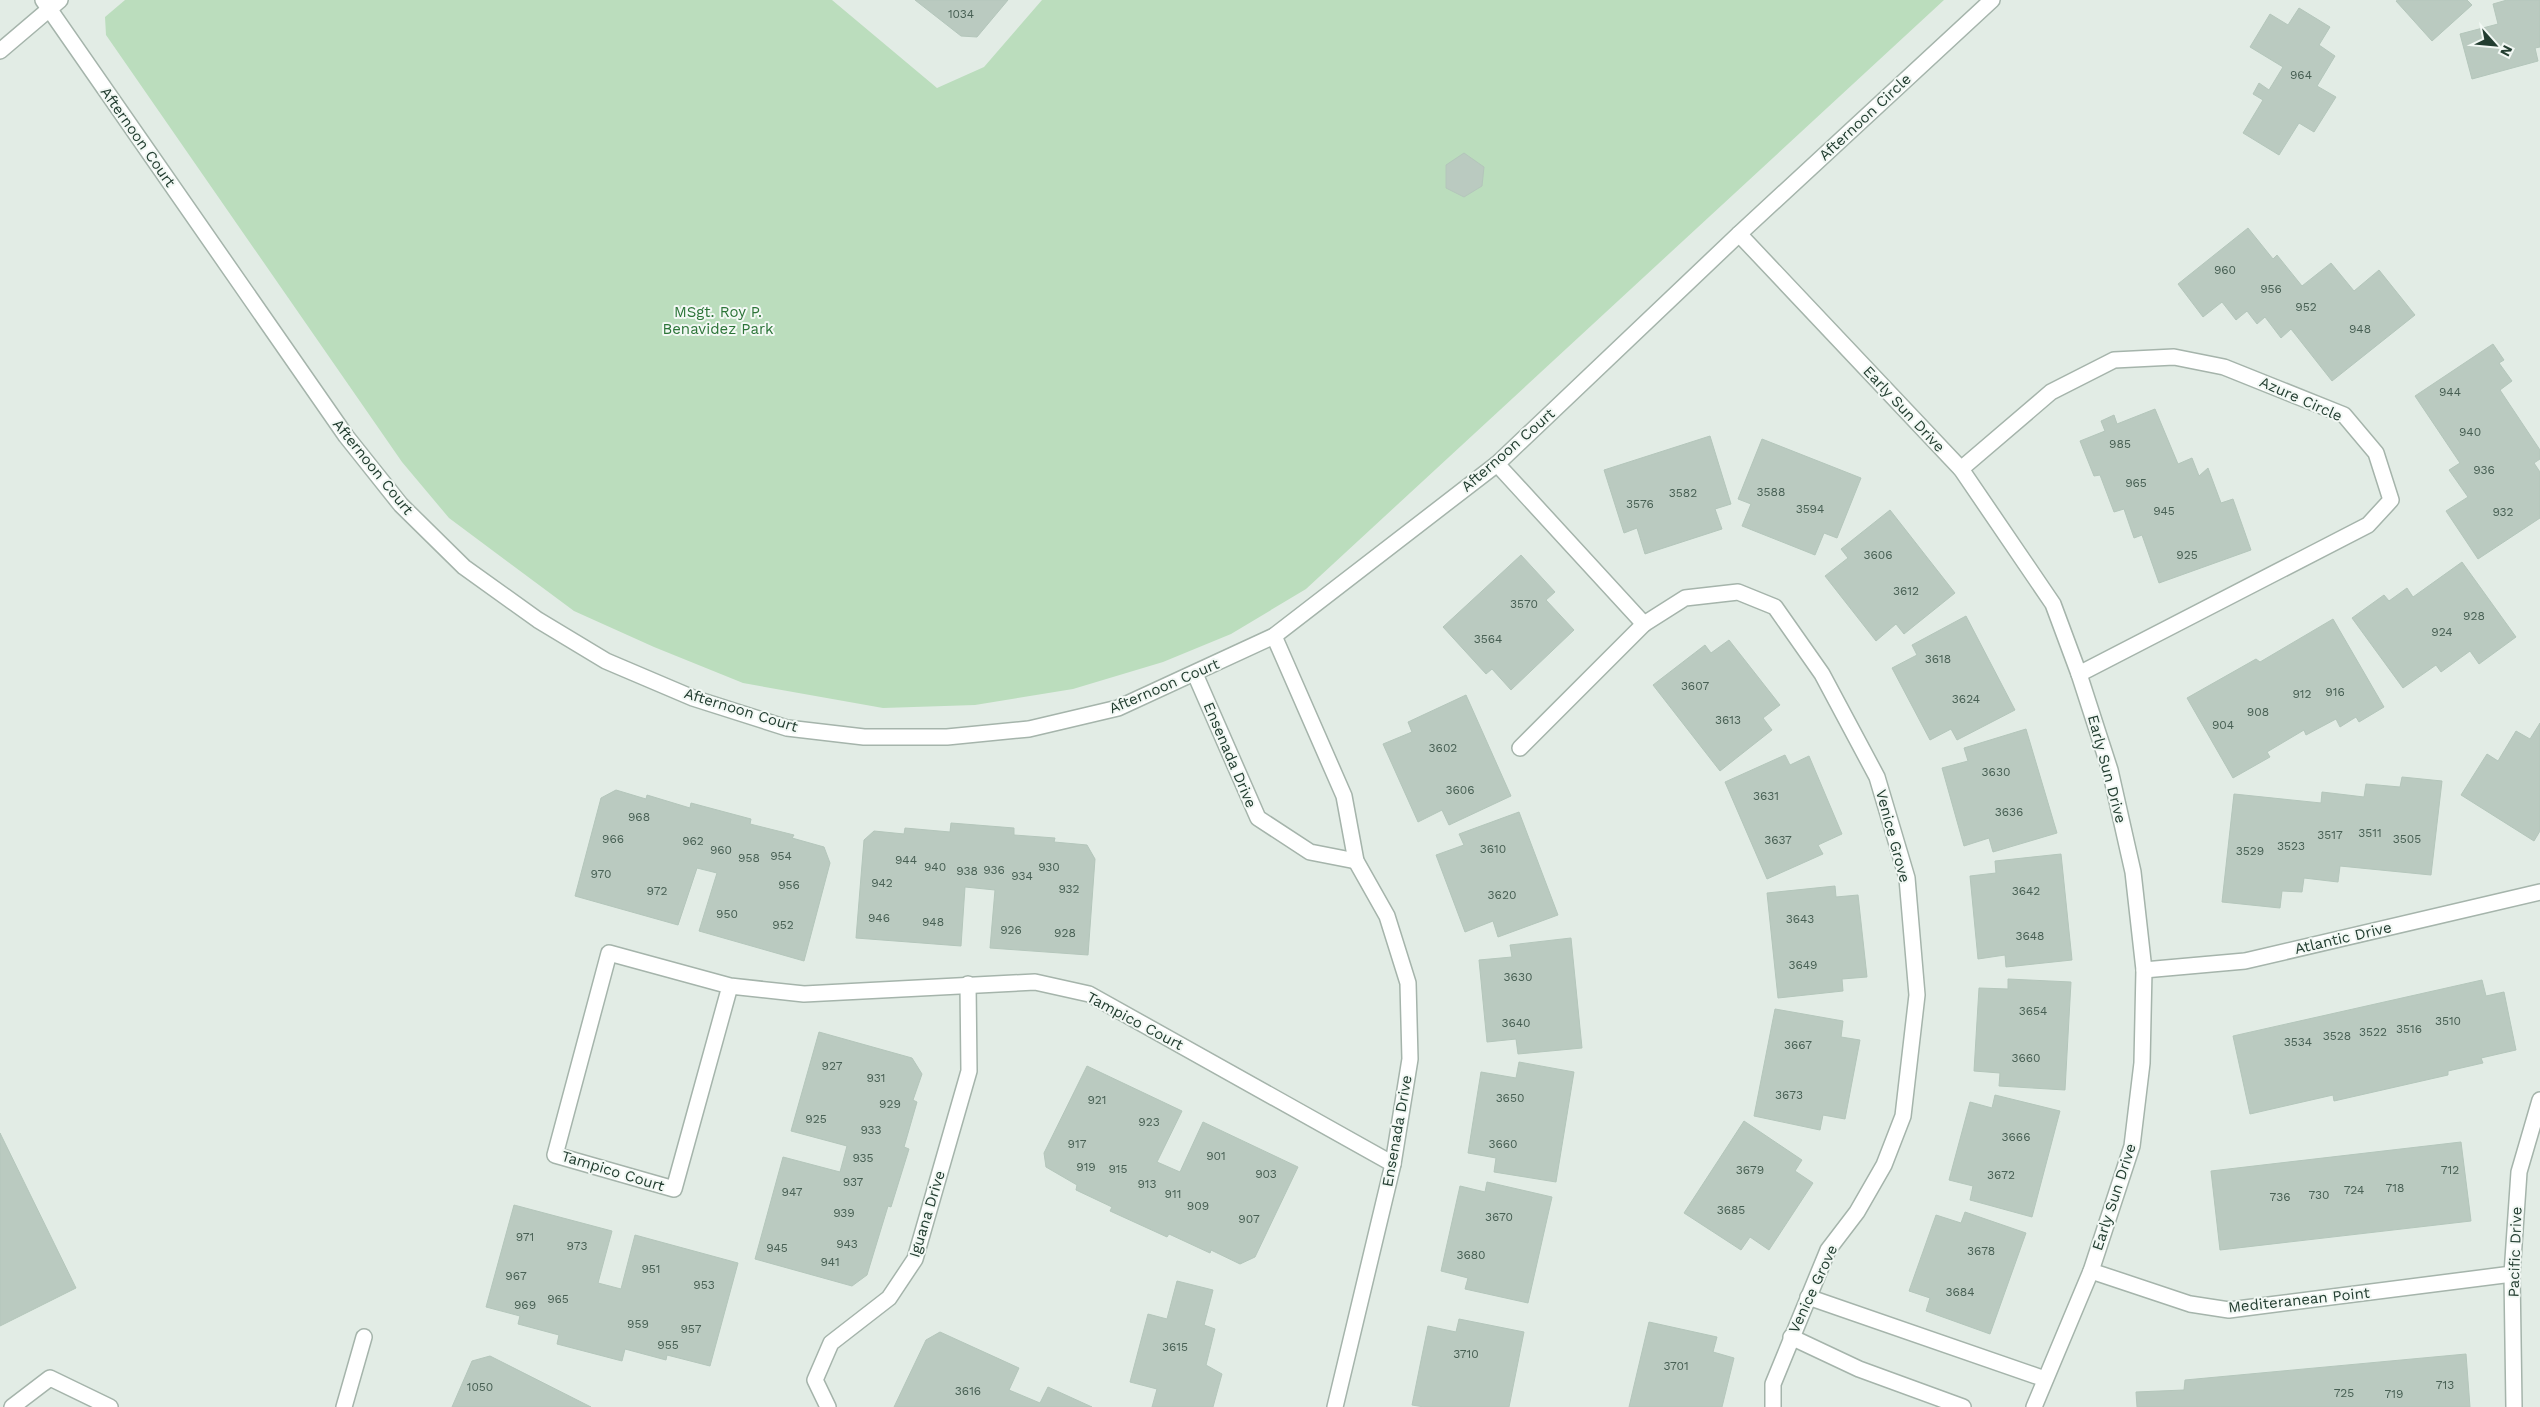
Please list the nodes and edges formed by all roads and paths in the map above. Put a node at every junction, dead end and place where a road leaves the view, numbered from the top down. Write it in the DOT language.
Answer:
graph roads {
  1 [pos="1992,0"];
  2 [pos="51,3"];
  3 [pos="0,51"];
  4 [pos="1739,234"];
  5 [pos="1497,464"];
  6 [pos="1961,469"];
  7 [pos="1644,624"];
  8 [pos="1274,636"];
  9 [pos="1195,674"];
  10 [pos="2079,674"];
  11 [pos="1520,748"];
  12 [pos="1356,861"];
  13 [pos="2540,892"];
  14 [pos="2144,970"];
  15 [pos="968,984"];
  16 [pos="730,986"];
  17 [pos="2540,1100"];
  18 [pos="1393,1164"];
  19 [pos="2090,1271"];
  20 [pos="2512,1274"];
  21 [pos="1808,1297"];
  22 [pos="364,1337"];
  23 [pos="1791,1337"];
  24 [pos="2045,1379"];
  25 [pos="12,1407"];
  26 [pos="110,1407"];
  27 [pos="344,1407"];
  28 [pos="828,1407"];
  29 [pos="1335,1407"];
  30 [pos="1773,1407"];
  31 [pos="1963,1407"];
  32 [pos="2034,1407"];
  33 [pos="2514,1407"];
  1 -- 4 [label="street, Afternoon Circle"];
  2 -- 3 [label="street"];
  2 -- 9 [label="street, Afternoon Court"];
  4 -- 5 [label="street, Afternoon Court"];
  4 -- 6 [label="street, Early Sun Drive"];
  5 -- 7 [label="street"];
  5 -- 8 [label="street, Afternoon Court"];
  6 -- 10 [label="street, Early Sun Drive"];
  6 -- 10 [label="street, Azure Circle"];
  7 -- 11 [label="street, Venice Grove"];
  7 -- 21 [label="street, Venice Grove"];
  8 -- 9 [label="street, Afternoon Court"];
  8 -- 12 [label="street, Ensenada Drive"];
  9 -- 12 [label="street, Ensenada Drive"];
  10 -- 14 [label="street, Early Sun Drive"];
  12 -- 18 [label="street, Ensenada Drive"];
  13 -- 14 [label="street, Atlantic Drive"];
  14 -- 19 [label="street, Early Sun Drive"];
  15 -- 16 [label="street, Tampico Court"];
  15 -- 18 [label="street, Tampico Court"];
  15 -- 28 [label="street, Iguana Drive"];
  16 -- 16 [label="street, Tampico Court"];
  17 -- 20 [label="street, Pacific Drive"];
  18 -- 29 [label="street, Ensenada Drive"];
  19 -- 20 [label="street, Mediteranean Point"];
  19 -- 24 [label="street, Early Sun Drive"];
  20 -- 33 [label="street, Pacific Drive"];
  21 -- 23 [label="street, Venice Grove"];
  21 -- 24 [label="street"];
  22 -- 27 [label="street"];
  23 -- 30 [label="street, Venice Grove"];
  23 -- 31 [label="street"];
  24 -- 32 [label="street, Early Sun Drive"];
  25 -- 26 [label="street"];
}
